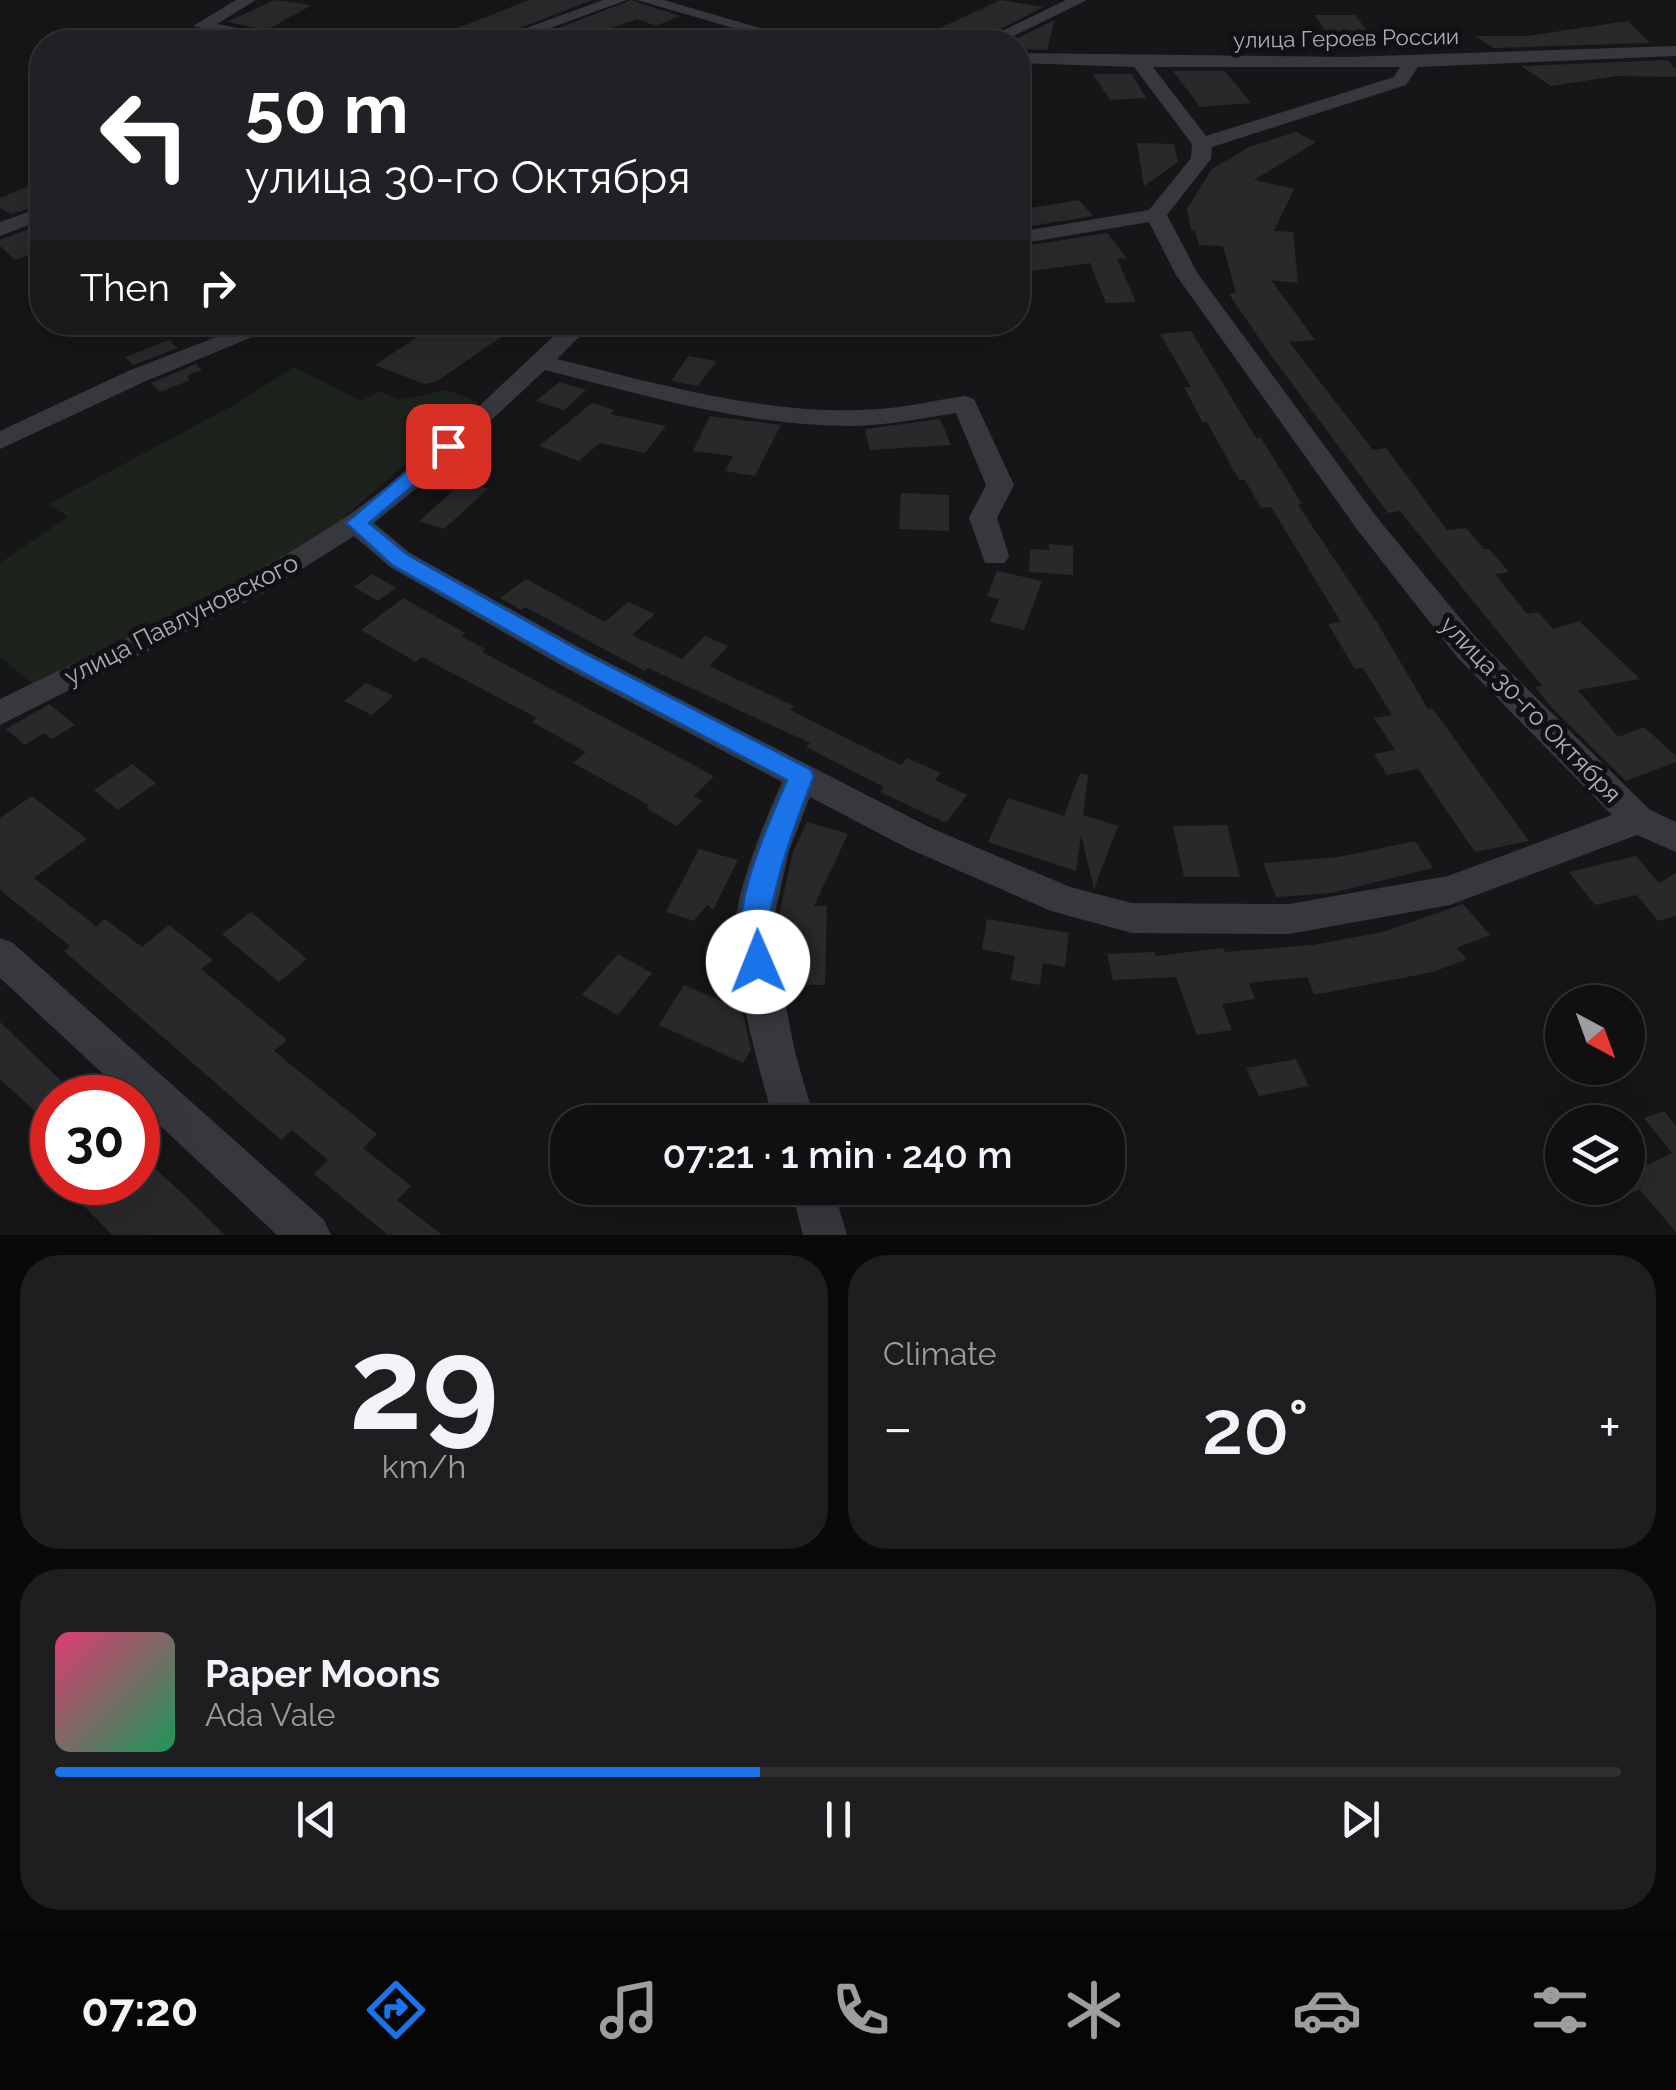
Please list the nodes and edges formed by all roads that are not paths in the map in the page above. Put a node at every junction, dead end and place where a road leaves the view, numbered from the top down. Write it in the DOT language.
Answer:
graph roads {
  1 [pos="248,0"];
  2 [pos="619,0"];
  3 [pos="644,0"];
  4 [pos="1079,0"];
  5 [pos="221,30"];
  6 [pos="532,30"];
  7 [pos="755,30"];
  8 [pos="1014,30"];
  9 [pos="1676,51"];
  10 [pos="1030,59"];
  11 [pos="1414,60"];
  12 [pos="1142,64"];
  13 [pos="1195,135"];
  14 [pos="1156,215"];
  15 [pos="30,219"];
  16 [pos="0,230"];
  17 [pos="1030,236"];
  18 [pos="244,335"];
  19 [pos="570,335"];
  20 [pos="542,362"];
  21 [pos="0,441"];
  22 [pos="356,523"];
  23 [pos="995,556"];
  24 [pos="0,713"];
  25 [pos="802,776"];
  26 [pos="1638,820"];
  27 [pos="1676,838"];
  28 [pos="0,954"];
  29 [pos="789,1105"];
  30 [pos="817,1205"];
  31 [pos="308,1235"];
  32 [pos="825,1235"];
  1 -- 5 [label="street"];
  2 -- 6 [label="street"];
  3 -- 7 [label="street"];
  4 -- 8 [label="street"];
  9 -- 11 [label="street, улица Героев России"];
  10 -- 12 [label="street, улица Героев России"];
  11 -- 12 [label="street, улица Героев России"];
  11 -- 13 [label="street"];
  12 -- 13 [label="street"];
  13 -- 14 [label="street"];
  14 -- 17 [label="street"];
  14 -- 26 [label="street, улица 30-го Октября"];
  15 -- 16 [label="street"];
  18 -- 21 [label="street"];
  19 -- 20 [label="street, улица Павлуновского"];
  20 -- 22 [label="street, улица Павлуновского"];
  20 -- 23 [label="street"];
  22 -- 24 [label="street, улица Павлуновского"];
  22 -- 25 [label="street, улица 30-го Октября"];
  25 -- 26 [label="street, улица 30-го Октября"];
  25 -- 29 [label="street"];
  26 -- 27 [label="street"];
  28 -- 31 [label="street"];
  30 -- 32 [label="street"];
}
